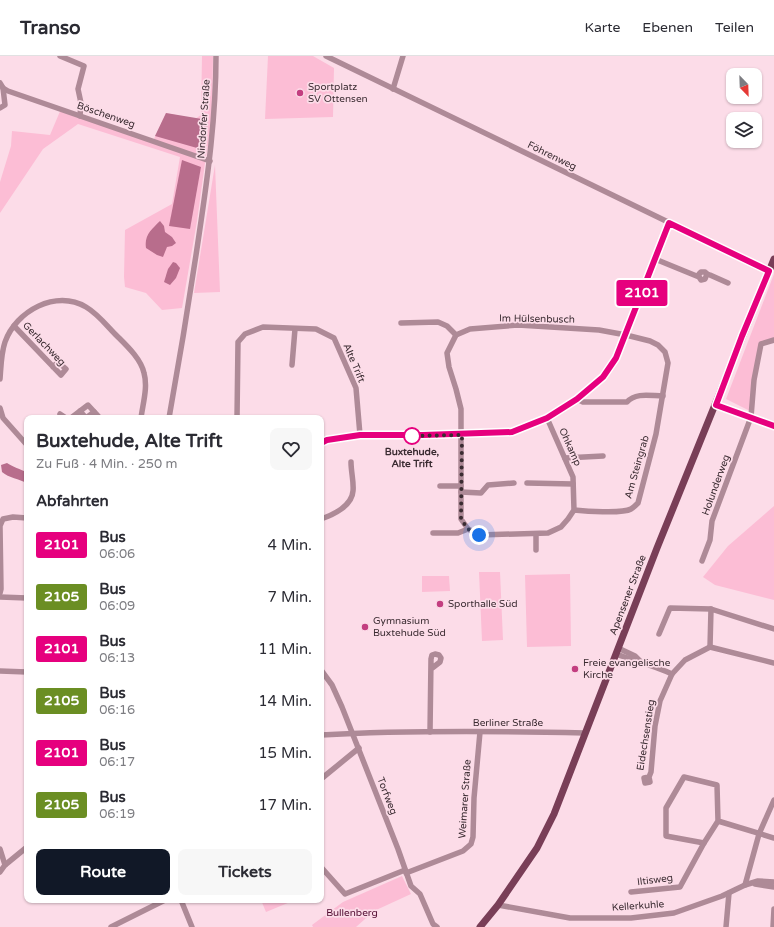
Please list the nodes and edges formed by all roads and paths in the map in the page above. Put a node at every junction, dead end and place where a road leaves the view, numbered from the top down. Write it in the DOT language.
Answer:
graph roads {
  1 [pos="60,56"];
  2 [pos="216,56"];
  3 [pos="326,56"];
  4 [pos="403,56"];
  5 [pos="74,59"];
  6 [pos="2,86"];
  7 [pos="393,89"];
  8 [pos="0,108"];
  9 [pos="80,116"];
  10 [pos="210,160"];
  11 [pos="669,223"];
  12 [pos="655,259"];
  13 [pos="774,259"];
  14 [pos="769,271"];
  15 [pos="728,284"];
  16 [pos="401,323"];
  17 [pos="14,326"];
  18 [pos="295,329"];
  19 [pos="456,335"];
  20 [pos="626,335"];
  21 [pos="774,340"];
  22 [pos="292,365"];
  23 [pos="61,375"];
  24 [pos="0,379"];
  25 [pos="662,396"];
  26 [pos="577,399"];
  27 [pos="716,405"];
  28 [pos="0,408"];
  29 [pos="75,415"];
  30 [pos="97,415"];
  31 [pos="141,415"];
  32 [pos="170,415"];
  33 [pos="237,415"];
  34 [pos="751,417"];
  35 [pos="547,418"];
  36 [pos="773,424"];
  37 [pos="360,435"];
  38 [pos="462,435"];
  39 [pos="24,442"];
  40 [pos="324,442"];
  41 [pos="603,456"];
  42 [pos="566,458"];
  43 [pos="350,462"];
  44 [pos="514,483"];
  45 [pos="527,483"];
  46 [pos="573,484"];
  47 [pos="440,486"];
  48 [pos="461,489"];
  49 [pos="574,510"];
  50 [pos="24,518"];
  51 [pos="324,518"];
  52 [pos="468,529"];
  53 [pos="433,533"];
  54 [pos="536,534"];
  55 [pos="536,550"];
  56 [pos="702,561"];
  57 [pos="0,593"];
  58 [pos="0,597"];
  59 [pos="24,598"];
  60 [pos="711,609"];
  61 [pos="774,629"];
  62 [pos="659,634"];
  63 [pos="710,647"];
  64 [pos="617,651"];
  65 [pos="774,664"];
  66 [pos="431,669"];
  67 [pos="0,671"];
  68 [pos="24,672"];
  69 [pos="324,674"];
  70 [pos="672,674"];
  71 [pos="430,732"];
  72 [pos="480,732"];
  73 [pos="353,733"];
  74 [pos="586,733"];
  75 [pos="324,735"];
  76 [pos="359,748"];
  77 [pos="324,777"];
  78 [pos="648,777"];
  79 [pos="774,800"];
  80 [pos="718,821"];
  81 [pos="759,834"];
  82 [pos="774,838"];
  83 [pos="704,843"];
  84 [pos="0,849"];
  85 [pos="24,849"];
  86 [pos="5,865"];
  87 [pos="324,870"];
  88 [pos="405,871"];
  89 [pos="0,872"];
  90 [pos="774,882"];
  91 [pos="748,884"];
  92 [pos="774,887"];
  93 [pos="631,892"];
  94 [pos="729,893"];
  95 [pos="159,903"];
  96 [pos="183,903"];
  97 [pos="498,904"];
  98 [pos="774,908"];
  99 [pos="432,926"];
  100 [pos="111,927"];
  101 [pos="192,927"];
  102 [pos="480,927"];
  103 [pos="726,927"];
  104 [pos="773,927"];
  1 -- 5 [label="street"];
  2 -- 10 [label="street, Nindorfer Straße"];
  3 -- 7 [label="street, Föhrenweg"];
  4 -- 7 [label="street"];
  5 -- 9 [label="street"];
  6 -- 8 [label="street"];
  6 -- 9 [label="street, Böschenweg"];
  7 -- 11 [label="street, Föhrenweg"];
  9 -- 10 [label="street, Böschenweg"];
  10 -- 32 [label="street, Nindorfer Straße"];
  11 -- 12 [label="street"];
  11 -- 14 [label="street, Föhrenweg"];
  12 -- 15 [label="street"];
  12 -- 20 [label="street"];
  13 -- 14 [label="main road, Apensener Straße"];
  14 -- 27 [label="main road, Apensener Straße"];
  16 -- 19 [label="street"];
  17 -- 23 [label="street, Gerlachweg"];
  17 -- 24 [label="street"];
  17 -- 31 [label="street"];
  18 -- 22 [label="street"];
  18 -- 33 [label="street, Alte Trift"];
  18 -- 37 [label="street, Alte Trift"];
  19 -- 20 [label="street, Im Hülsenbusch"];
  19 -- 38 [label="street"];
  20 -- 25 [label="street, Am Steingrab"];
  20 -- 26 [label="street"];
  21 -- 34 [label="street, Holunderweg"];
  25 -- 26 [label="street"];
  25 -- 49 [label="street, Am Steingrab"];
  26 -- 35 [label="street"];
  27 -- 34 [label="street"];
  27 -- 64 [label="main road, Apensener Straße"];
  28 -- 39 [label="street"];
  29 -- 30 [label="street"];
  34 -- 36 [label="street"];
  34 -- 56 [label="street, Holunderweg"];
  35 -- 38 [label="street"];
  35 -- 42 [label="street, Ohkamp"];
  37 -- 38 [label="street"];
  37 -- 40 [label="street"];
  38 -- 48 [label="street"];
  41 -- 42 [label="street"];
  42 -- 46 [label="street, Ohkamp"];
  43 -- 51 [label="street"];
  44 -- 48 [label="street"];
  45 -- 46 [label="street"];
  46 -- 49 [label="street, Ohkamp"];
  47 -- 48 [label="street"];
  48 -- 52 [label="street"];
  49 -- 54 [label="street"];
  50 -- 57 [label="street"];
  52 -- 53 [label="street"];
  52 -- 54 [label="street"];
  54 -- 55 [label="street"];
  58 -- 59 [label="street"];
  60 -- 61 [label="street"];
  60 -- 62 [label="street"];
  60 -- 63 [label="street"];
  63 -- 65 [label="street"];
  63 -- 70 [label="street, Eidechsenstieg"];
  64 -- 70 [label="street"];
  64 -- 74 [label="main road, Apensener Straße"];
  66 -- 71 [label="street"];
  67 -- 68 [label="street"];
  69 -- 73 [label="street, Torfweg"];
  70 -- 78 [label="street, Eidechsenstieg"];
  71 -- 72 [label="street, Berliner Straße"];
  71 -- 73 [label="street, Berliner Straße"];
  72 -- 74 [label="street, Berliner Straße"];
  72 -- 88 [label="street, Weimarer Straße"];
  73 -- 75 [label="street, Berliner Straße"];
  73 -- 76 [label="street, Torfweg"];
  74 -- 97 [label="main road, Apensener Straße"];
  76 -- 77 [label="street"];
  76 -- 88 [label="street, Torfweg"];
  79 -- 81 [label="street"];
  80 -- 81 [label="street"];
  80 -- 83 [label="street"];
  80 -- 83 [label="street"];
  81 -- 82 [label="street"];
  81 -- 91 [label="street"];
  83 -- 93 [label="street, Iltisweg"];
  84 -- 86 [label="street"];
  85 -- 86 [label="street"];
  86 -- 89 [label="street"];
  87 -- 88 [label="street, Weimarer Straße"];
  88 -- 99 [label="street, Torfweg"];
  90 -- 91 [label="street, Kellerkuhle"];
  91 -- 92 [label="street"];
  91 -- 94 [label="street, Kellerkuhle"];
  94 -- 97 [label="street, Kellerkuhle"];
  94 -- 103 [label="street"];
  95 -- 100 [label="street"];
  96 -- 101 [label="street"];
  97 -- 102 [label="main road, Apensener Straße"];
  98 -- 104 [label="street"];
}
